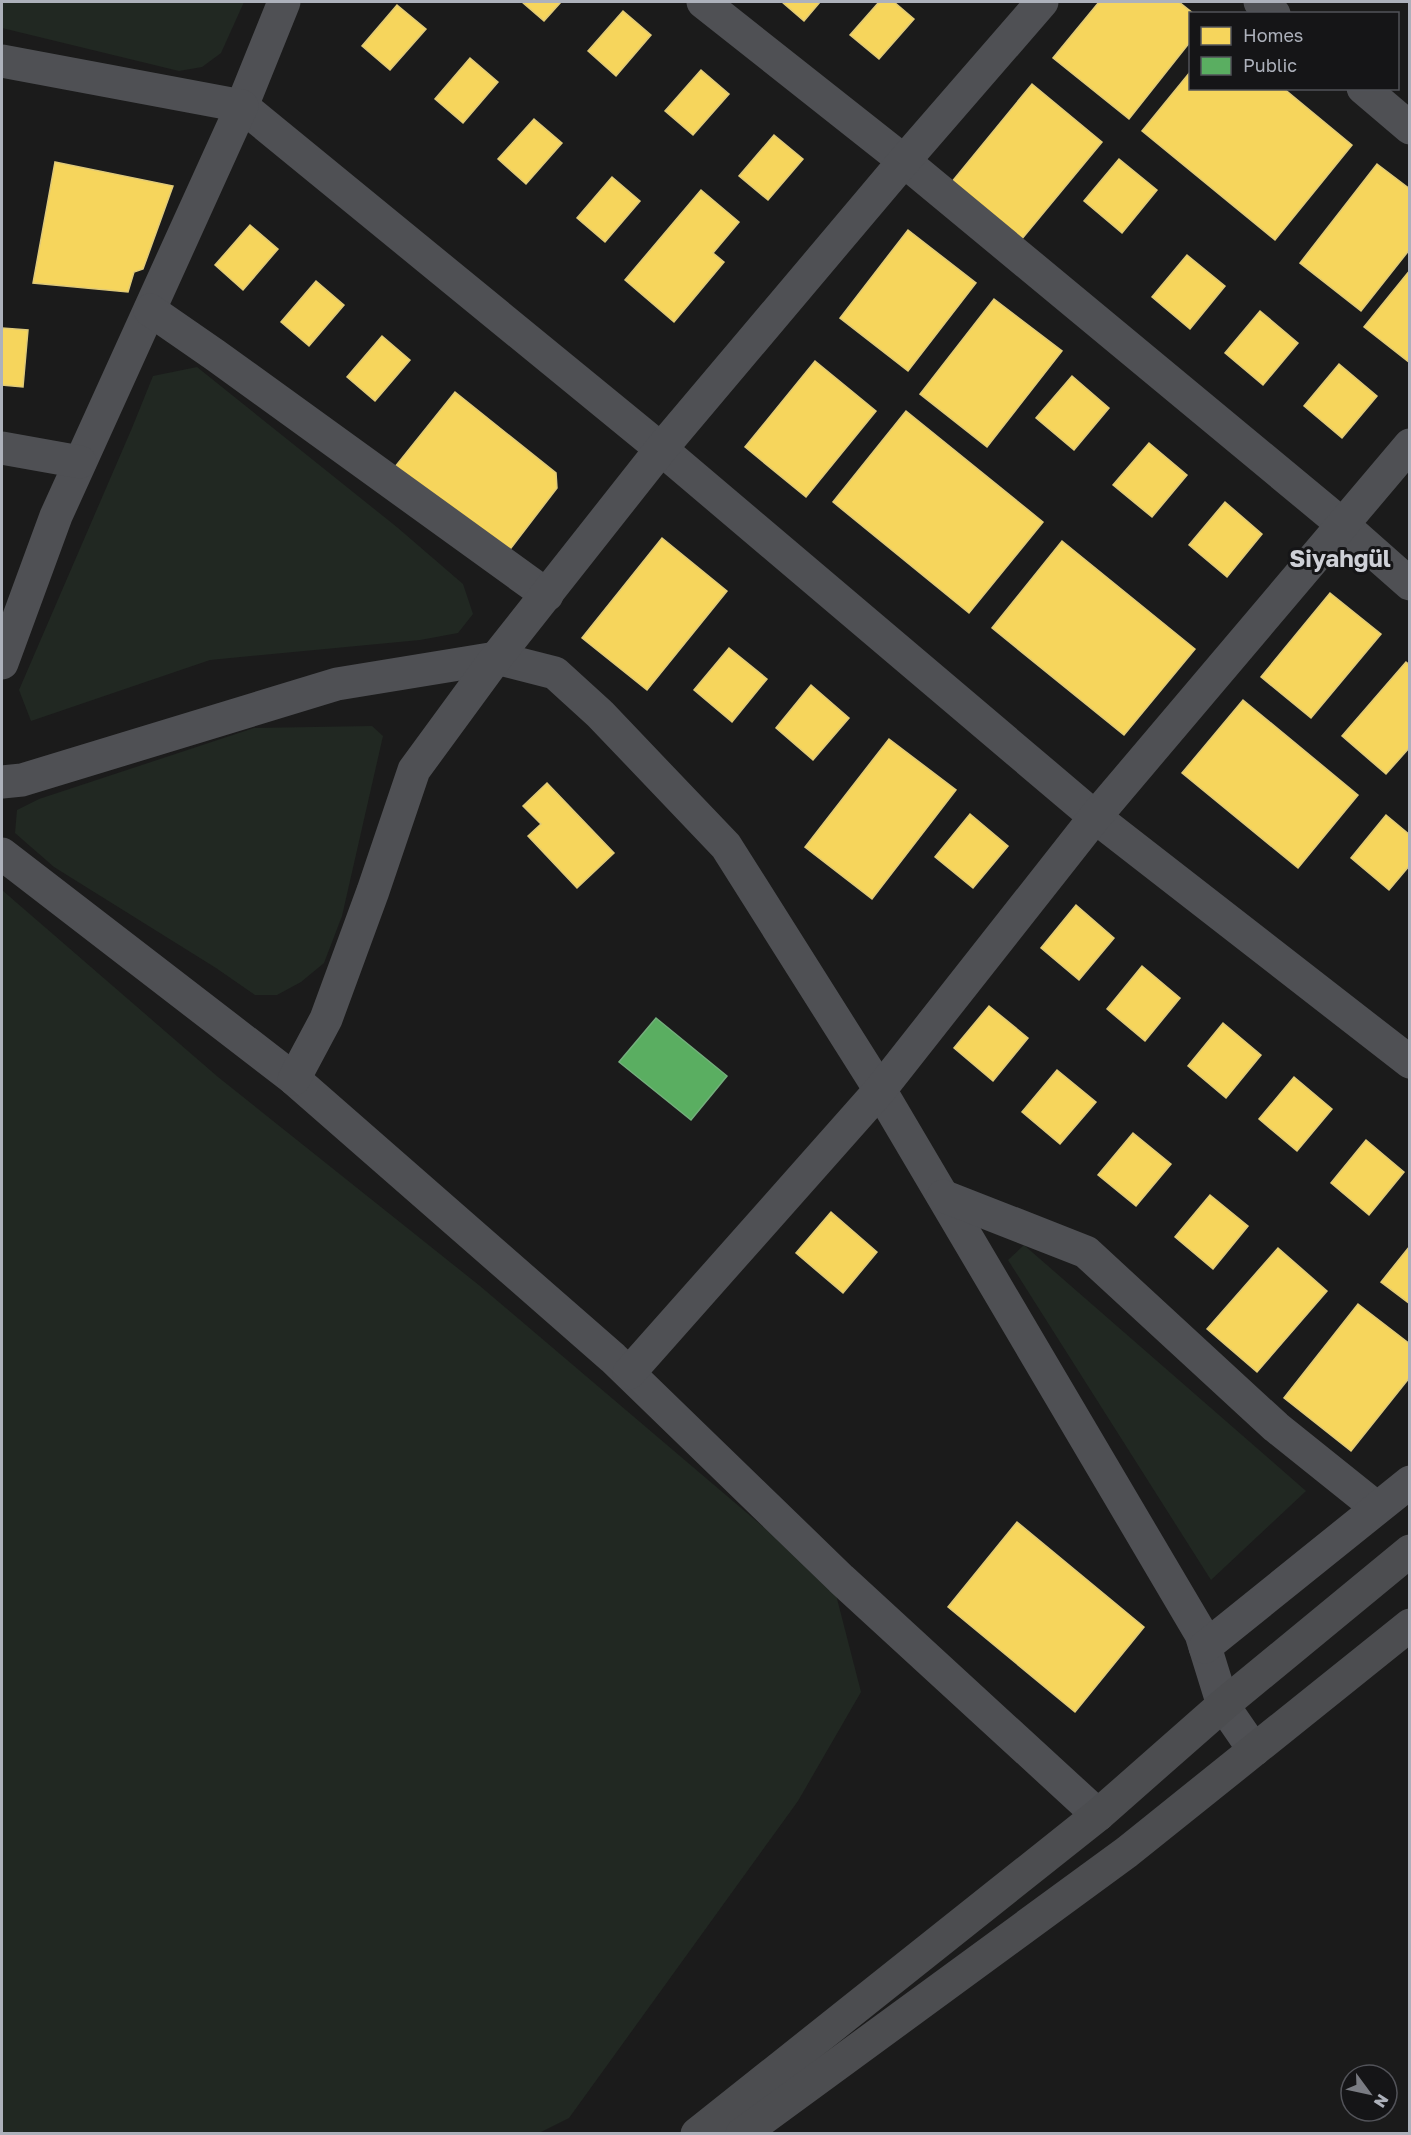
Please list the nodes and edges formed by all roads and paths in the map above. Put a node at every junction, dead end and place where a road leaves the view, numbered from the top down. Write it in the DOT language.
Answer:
graph roads {
  1 [pos="284,2"];
  2 [pos="703,2"];
  3 [pos="1042,2"];
  4 [pos="1260,2"];
  5 [pos="1272,12"];
  6 [pos="2,61"];
  7 [pos="1366,90"];
  8 [pos="242,106"];
  9 [pos="1408,124"];
  10 [pos="904,161"];
  11 [pos="150,310"];
  12 [pos="1410,445"];
  13 [pos="2,448"];
  14 [pos="661,449"];
  15 [pos="80,462"];
  16 [pos="1343,525"];
  17 [pos="1410,584"];
  18 [pos="547,595"];
  19 [pos="496,658"];
  20 [pos="2,663"];
  21 [pos="2,782"];
  22 [pos="1095,817"];
  23 [pos="2,854"];
  24 [pos="1410,1062"];
  25 [pos="294,1079"];
  26 [pos="880,1090"];
  27 [pos="943,1196"];
  28 [pos="629,1373"];
  29 [pos="1410,1482"];
  30 [pos="1377,1508"];
  31 [pos="1410,1551"];
  32 [pos="1410,1624"];
  33 [pos="1205,1647"];
  34 [pos="1223,1705"];
  35 [pos="1254,1750"];
  36 [pos="1098,1815"];
  37 [pos="697,2133"];
  38 [pos="742,2133"];
  1 -- 8 [label="street"];
  2 -- 10 [label="street"];
  3 -- 10 [label="street"];
  4 -- 5 [label="street"];
  6 -- 8 [label="street"];
  7 -- 9 [label="street"];
  8 -- 11 [label="street"];
  8 -- 14 [label="street"];
  10 -- 14 [label="street"];
  10 -- 16 [label="street"];
  11 -- 15 [label="street"];
  11 -- 18 [label="street"];
  12 -- 16 [label="street"];
  13 -- 15 [label="street"];
  14 -- 18 [label="street"];
  14 -- 22 [label="street"];
  15 -- 20 [label="street"];
  16 -- 17 [label="street"];
  16 -- 22 [label="street"];
  18 -- 19 [label="street"];
  19 -- 21 [label="street"];
  19 -- 25 [label="street"];
  19 -- 26 [label="street"];
  22 -- 24 [label="street"];
  22 -- 26 [label="street"];
  23 -- 25 [label="street"];
  25 -- 28 [label="street"];
  26 -- 27 [label="street"];
  26 -- 28 [label="street"];
  27 -- 30 [label="street"];
  27 -- 33 [label="street"];
  28 -- 36 [label="street"];
  29 -- 30 [label="street"];
  30 -- 33 [label="street"];
  31 -- 34 [label="main road"];
  32 -- 35 [label="main road"];
  33 -- 34 [label="street"];
  34 -- 35 [label="street"];
  34 -- 36 [label="main road"];
  35 -- 38 [label="main road"];
  36 -- 37 [label="main road"];
}
